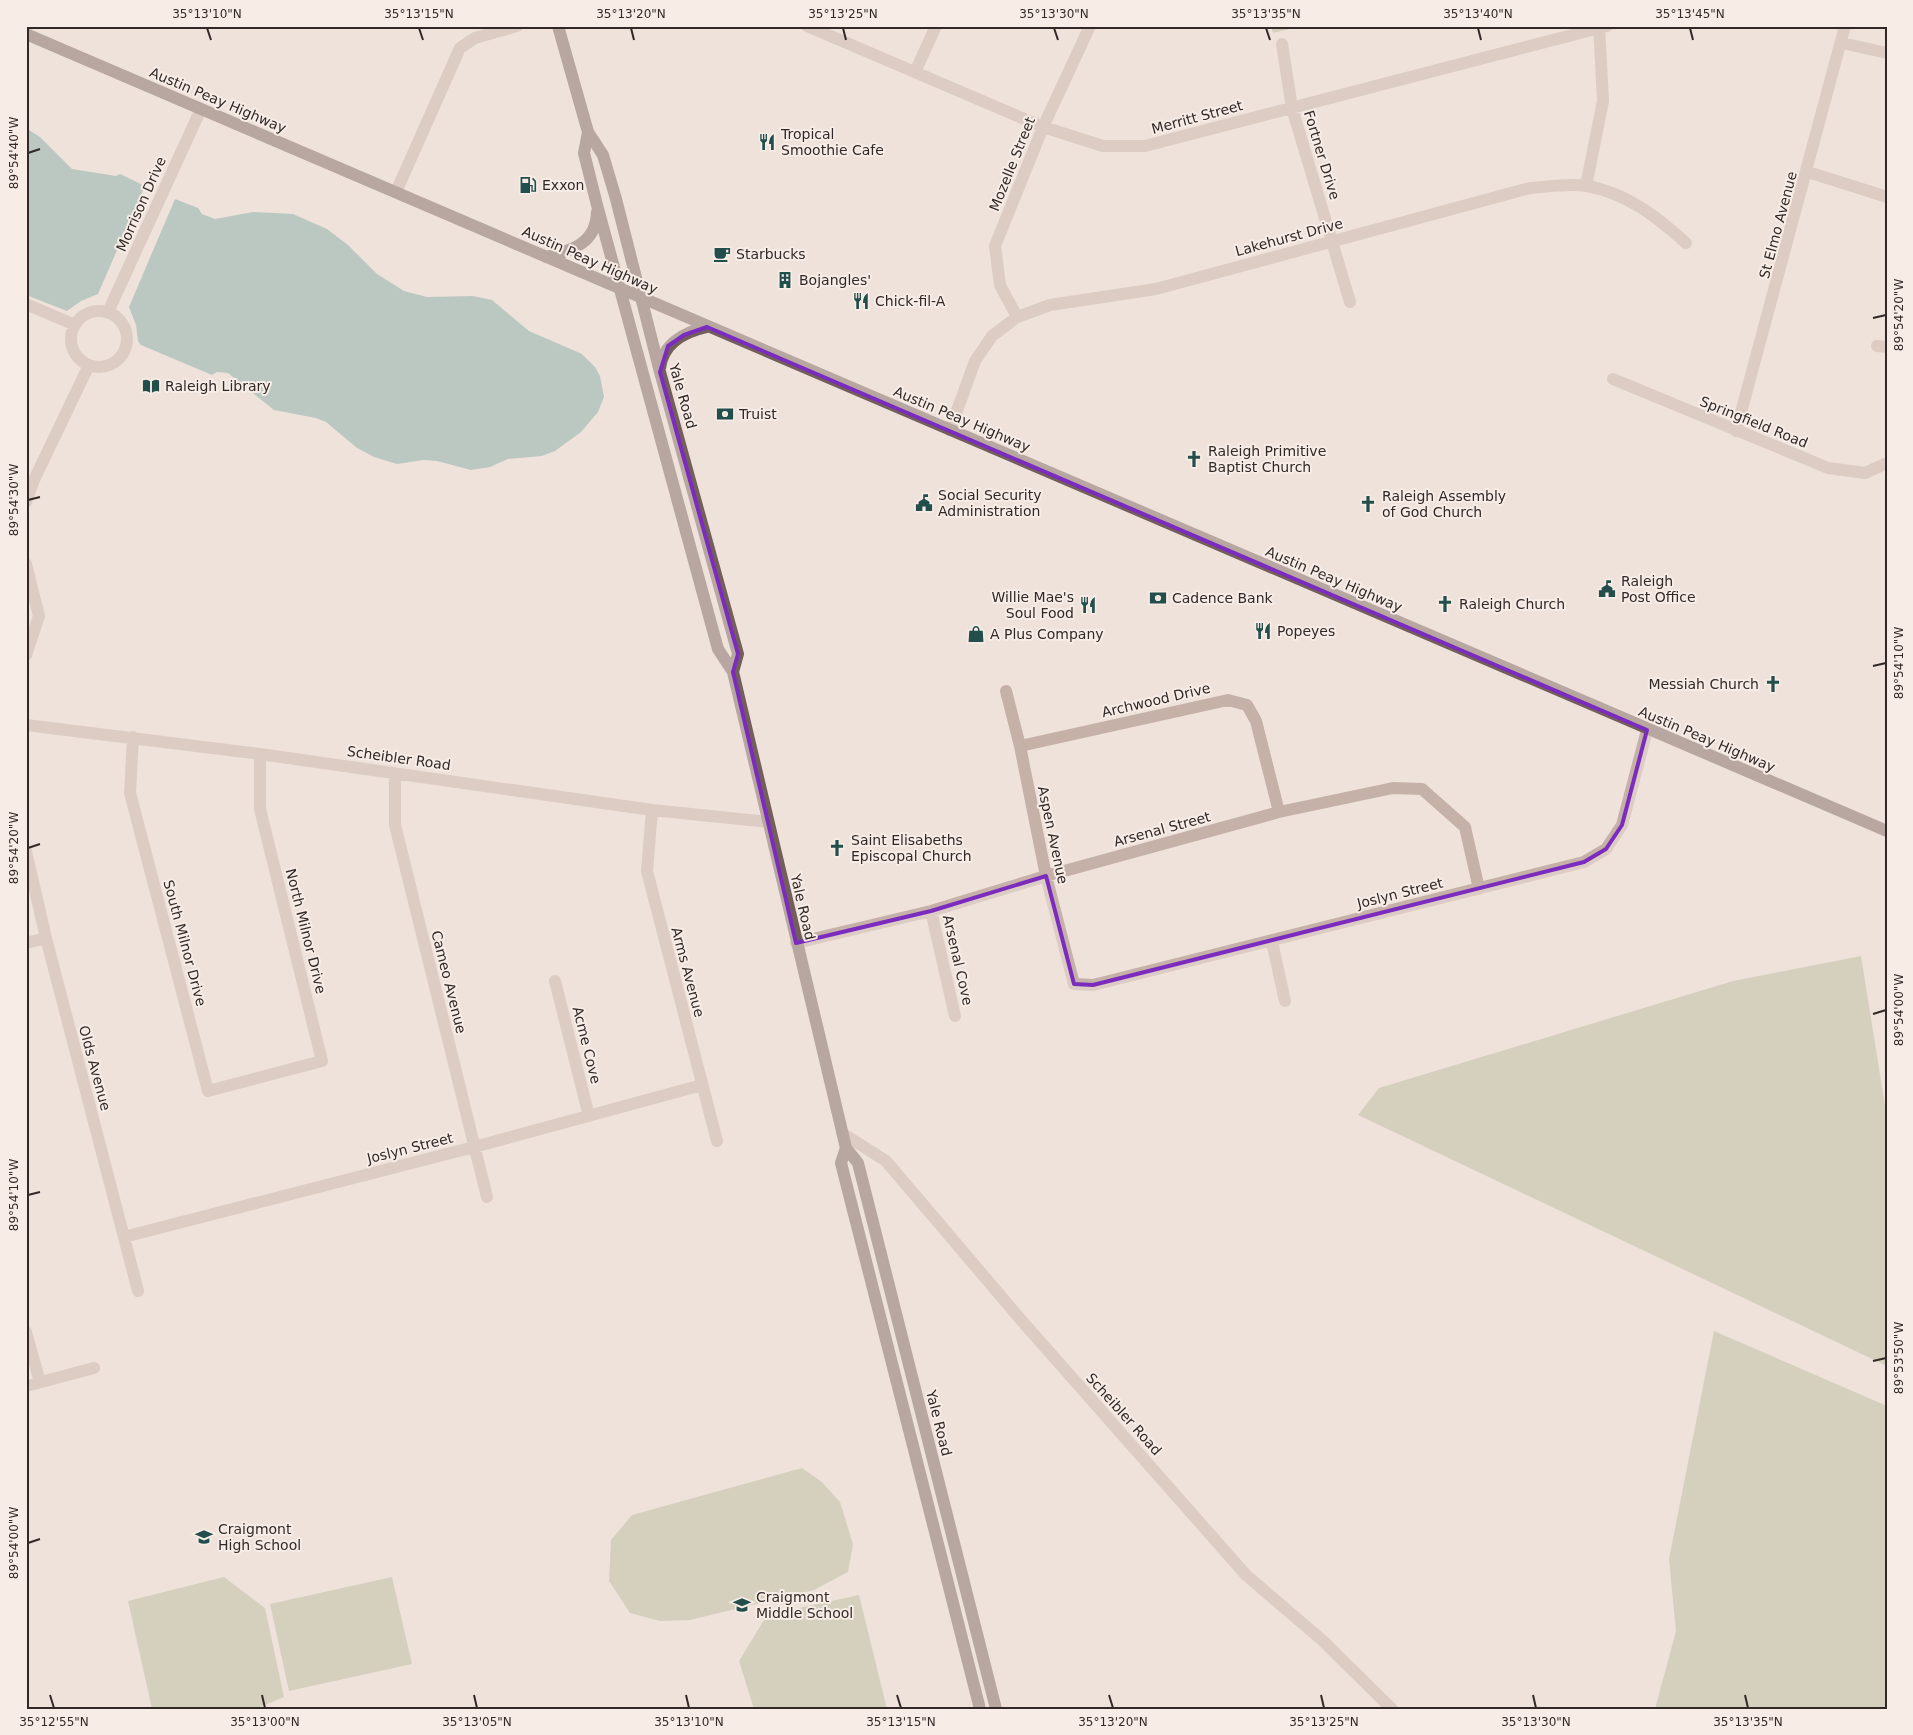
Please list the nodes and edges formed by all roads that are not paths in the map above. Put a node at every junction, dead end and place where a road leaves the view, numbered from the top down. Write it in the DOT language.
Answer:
graph roads {
  1 [pos="517,26"];
  2 [pos="558,26"];
  3 [pos="807,26"];
  4 [pos="936,26"];
  5 [pos="1090,26"];
  6 [pos="1845,26"];
  7 [pos="1602,27"];
  8 [pos="26,34"];
  9 [pos="1842,42"];
  10 [pos="1282,44"];
  11 [pos="1887,53"];
  12 [pos="915,72"];
  13 [pos="201,108"];
  14 [pos="1292,108"];
  15 [pos="1043,127"];
  16 [pos="588,132"];
  17 [pos="1808,172"];
  18 [pos="1586,186"];
  19 [pos="396,192"];
  20 [pos="1887,197"];
  21 [pos="597,205"];
  22 [pos="1332,240"];
  23 [pos="1686,243"];
  24 [pos="546,257"];
  25 [pos="621,290"];
  26 [pos="642,300"];
  27 [pos="1350,302"];
  28 [pos="26,304"];
  29 [pos="108,312"];
  30 [pos="1017,317"];
  31 [pos="75,325"];
  32 [pos="707,327"];
  33 [pos="89,365"];
  34 [pos="660,372"];
  35 [pos="1613,379"];
  36 [pos="950,430"];
  37 [pos="1736,431"];
  38 [pos="1887,463"];
  39 [pos="26,502"];
  40 [pos="26,564"];
  41 [pos="26,655"];
  42 [pos="733,672"];
  43 [pos="1006,691"];
  44 [pos="26,725"];
  45 [pos="1647,730"];
  46 [pos="133,737"];
  47 [pos="1020,746"];
  48 [pos="260,754"];
  49 [pos="396,773"];
  50 [pos="652,810"];
  51 [pos="1280,812"];
  52 [pos="768,822"];
  53 [pos="1887,831"];
  54 [pos="26,851"];
  55 [pos="1046,876"];
  56 [pos="1479,889"];
  57 [pos="931,910"];
  58 [pos="46,938"];
  59 [pos="1272,942"];
  60 [pos="26,943"];
  61 [pos="796,943"];
  62 [pos="556,981"];
  63 [pos="1074,984"];
  64 [pos="1285,1000"];
  65 [pos="955,1016"];
  66 [pos="270,1075"];
  67 [pos="702,1085"];
  68 [pos="589,1116"];
  69 [pos="842,1132"];
  70 [pos="717,1141"];
  71 [pos="474,1147"];
  72 [pos="846,1148"];
  73 [pos="487,1196"];
  74 [pos="124,1237"];
  75 [pos="138,1291"];
  76 [pos="26,1332"];
  77 [pos="94,1368"];
  78 [pos="40,1382"];
  79 [pos="26,1386"];
  80 [pos="980,1709"];
  81 [pos="996,1709"];
  82 [pos="1392,1709"];
  1 -- 19 [label="street"];
  2 -- 16 [label="main road, Yale Road"];
  3 -- 12 [label="street, Merritt Street"];
  4 -- 12 [label="street"];
  5 -- 15 [label="street, Mozelle Street"];
  6 -- 9 [label="street, St Elmo Avenue"];
  7 -- 14 [label="street, Merritt Street"];
  7 -- 18 [label="street"];
  8 -- 13 [label="main road, Austin Peay Highway"];
  9 -- 11 [label="street"];
  9 -- 17 [label="street, St Elmo Avenue"];
  10 -- 14 [label="street, Fortner Drive"];
  12 -- 15 [label="street, Merritt Street"];
  13 -- 19 [label="main road, Austin Peay Highway"];
  13 -- 29 [label="street, Morrison Drive"];
  14 -- 15 [label="street, Merritt Street"];
  14 -- 22 [label="street, Fortner Drive"];
  15 -- 30 [label="street, Mozelle Street"];
  16 -- 21 [label="main road, Yale Road"];
  16 -- 26 [label="main road, Yale Road"];
  17 -- 20 [label="street"];
  17 -- 37 [label="street, St Elmo Avenue"];
  18 -- 22 [label="street, Lakehurst Drive"];
  18 -- 23 [label="street, Lakehurst Drive"];
  19 -- 24 [label="main road, Austin Peay Highway"];
  21 -- 24 [label="main road"];
  21 -- 25 [label="main road, Yale Road"];
  22 -- 27 [label="street, Fortner Drive"];
  22 -- 30 [label="street, Lakehurst Drive"];
  24 -- 25 [label="main road, Austin Peay Highway"];
  25 -- 26 [label="main road, Austin Peay Highway"];
  25 -- 42 [label="main road, Yale Road"];
  26 -- 32 [label="main road, Austin Peay Highway"];
  26 -- 34 [label="main road, Yale Road"];
  28 -- 31 [label="street"];
  29 -- 31 [label="street"];
  29 -- 33 [label="street"];
  30 -- 36 [label="street, Lakehurst Drive"];
  31 -- 33 [label="street"];
  32 -- 34 [label="main road"];
  32 -- 36 [label="main road, Austin Peay Highway"];
  33 -- 39 [label="street"];
  34 -- 42 [label="main road, Yale Road"];
  35 -- 37 [label="street, Springfield Road"];
  36 -- 45 [label="main road, Austin Peay Highway"];
  37 -- 38 [label="street, Springfield Road"];
  40 -- 41 [label="street"];
  42 -- 52 [label="main road, Yale Road"];
  43 -- 47 [label="street, Aspen Avenue"];
  44 -- 46 [label="street, Scheibler Road"];
  45 -- 53 [label="main road, Austin Peay Highway"];
  45 -- 56 [label="street, Joslyn Street"];
  46 -- 48 [label="street, Scheibler Road"];
  46 -- 66 [label="street, South Milnor Drive"];
  47 -- 51 [label="street, Archwood Drive"];
  47 -- 55 [label="street, Aspen Avenue"];
  48 -- 49 [label="street, Scheibler Road"];
  48 -- 66 [label="street, North Milnor Drive"];
  49 -- 50 [label="street, Scheibler Road"];
  49 -- 71 [label="street, Cameo Avenue"];
  50 -- 52 [label="street, Scheibler Road"];
  50 -- 67 [label="street, Arms Avenue"];
  51 -- 55 [label="street, Arsenal Street"];
  51 -- 56 [label="street, Arsenal Street"];
  52 -- 61 [label="main road, Yale Road"];
  54 -- 58 [label="street, Olds Avenue"];
  55 -- 57 [label="street, Arsenal Street"];
  55 -- 63 [label="street, Aspen Avenue"];
  56 -- 59 [label="street, Joslyn Street"];
  57 -- 61 [label="street, Arsenal Street"];
  57 -- 65 [label="street, Arsenal Cove"];
  58 -- 60 [label="street"];
  58 -- 74 [label="street, Olds Avenue"];
  59 -- 63 [label="street, Joslyn Street"];
  59 -- 64 [label="street"];
  61 -- 69 [label="main road, Yale Road"];
  62 -- 68 [label="street, Acme Cove"];
  67 -- 68 [label="street, Joslyn Street"];
  67 -- 70 [label="street, Arms Avenue"];
  68 -- 71 [label="street, Joslyn Street"];
  69 -- 72 [label="main road, Yale Road"];
  69 -- 82 [label="street, Scheibler Road"];
  71 -- 73 [label="street, Cameo Avenue"];
  71 -- 74 [label="street, Joslyn Street"];
  72 -- 80 [label="main road, Yale Road"];
  72 -- 81 [label="main road, Yale Road"];
  74 -- 75 [label="street, Olds Avenue"];
  76 -- 78 [label="street"];
  77 -- 78 [label="street"];
  78 -- 79 [label="street"];
}
